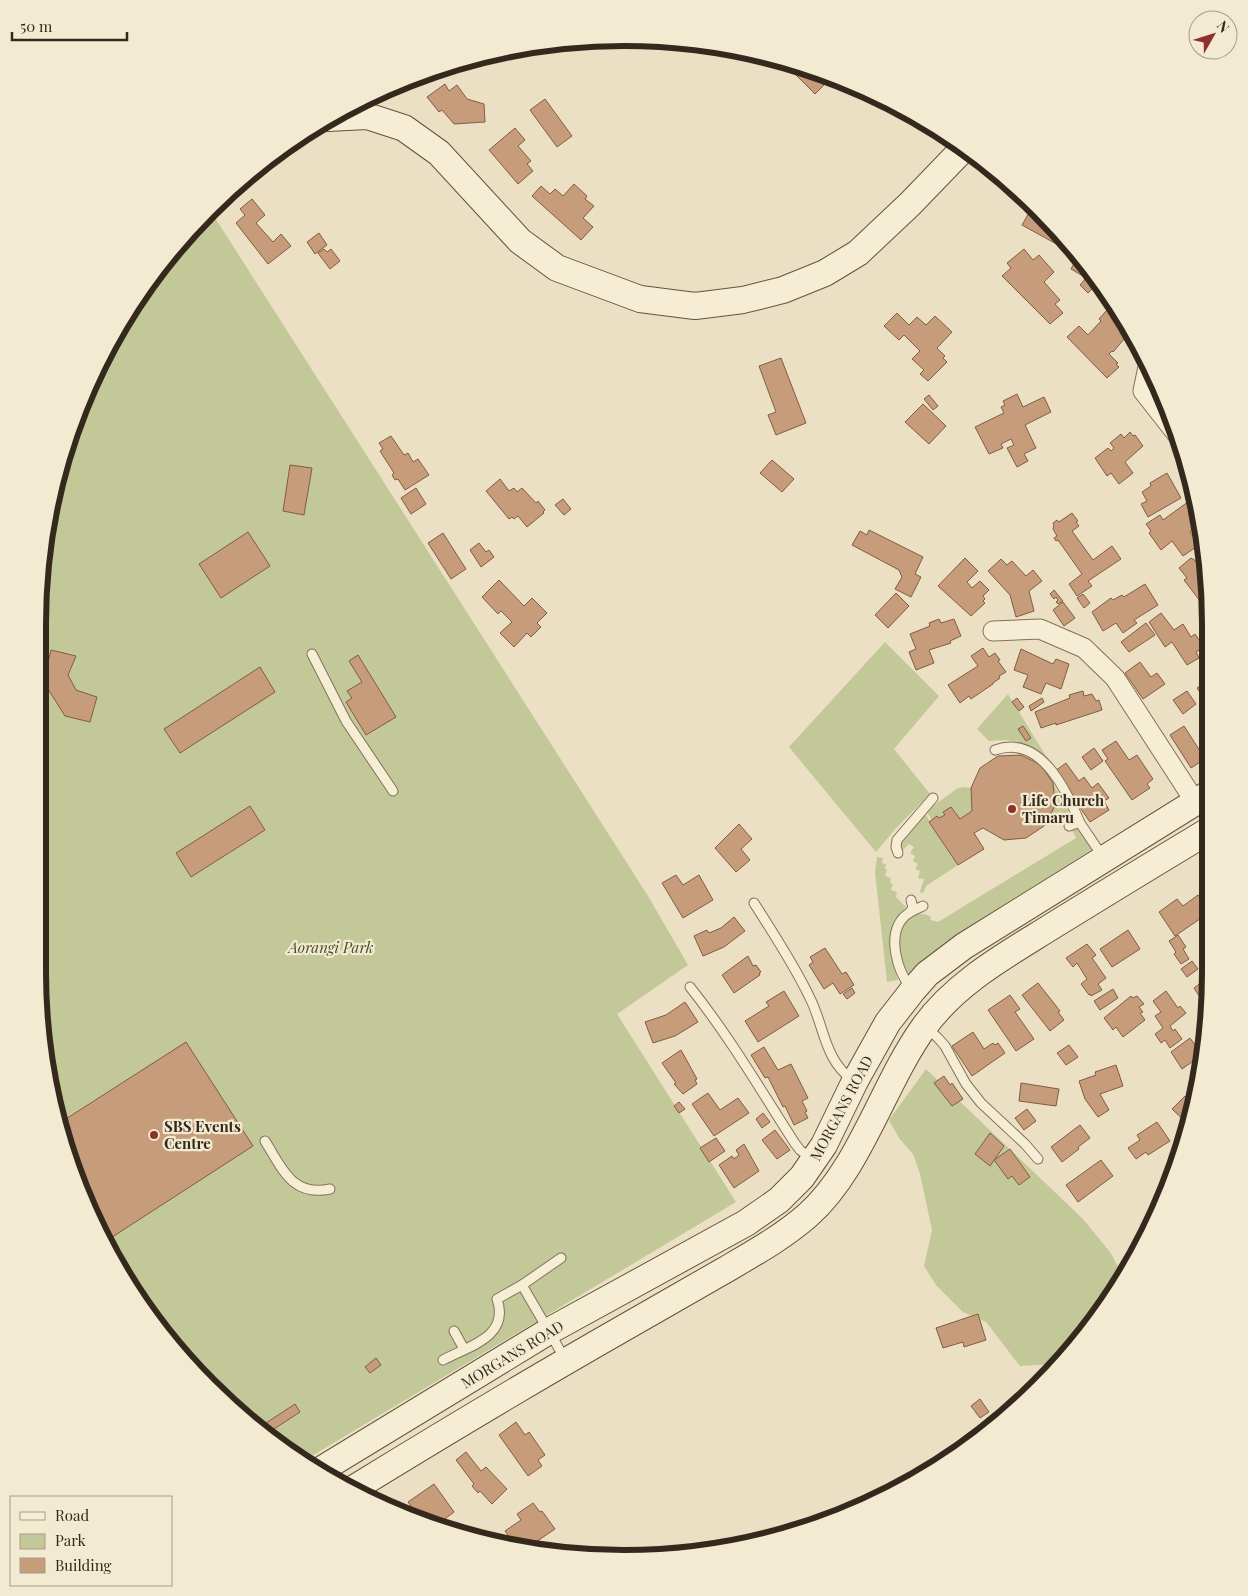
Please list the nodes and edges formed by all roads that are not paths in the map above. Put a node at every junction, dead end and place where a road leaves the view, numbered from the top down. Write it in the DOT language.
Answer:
graph roads {
  1 [pos="352,115"];
  2 [pos="959,154"];
  3 [pos="1146,377"];
  4 [pos="1163,416"];
  5 [pos="993,630"];
  6 [pos="312,654"];
  7 [pos="995,750"];
  8 [pos="393,791"];
  9 [pos="1202,797"];
  10 [pos="933,798"];
  11 [pos="1202,799"];
  12 [pos="1080,823"];
  13 [pos="1069,826"];
  14 [pos="1202,835"];
  15 [pos="898,853"];
  16 [pos="1104,859"];
  17 [pos="911,900"];
  18 [pos="754,903"];
  19 [pos="923,906"];
  20 [pos="910,912"];
  21 [pos="690,987"];
  22 [pos="913,990"];
  23 [pos="924,1026"];
  24 [pos="855,1081"];
  25 [pos="266,1141"];
  26 [pos="1038,1159"];
  27 [pos="814,1160"];
  28 [pos="330,1189"];
  29 [pos="561,1258"];
  30 [pos="522,1285"];
  31 [pos="454,1331"];
  32 [pos="549,1331"];
  33 [pos="464,1349"];
  34 [pos="443,1360"];
  35 [pos="566,1361"];
  36 [pos="377,1435"];
  37 [pos="394,1464"];
  38 [pos="326,1467"];
  39 [pos="359,1485"];
  1 -- 2 [label="street"];
  3 -- 4 [label="street"];
  5 -- 9 [label="street"];
  6 -- 8 [label="lane"];
  7 -- 12 [label="lane"];
  10 -- 15 [label="lane"];
  11 -- 16 [label="street, MORGANS ROAD"];
  12 -- 13 [label="lane"];
  12 -- 16 [label="lane"];
  14 -- 23 [label="street, MORGANS ROAD"];
  16 -- 22 [label="street, MORGANS ROAD"];
  17 -- 20 [label="lane"];
  18 -- 24 [label="lane"];
  19 -- 20 [label="lane"];
  20 -- 22 [label="lane"];
  21 -- 27 [label="lane"];
  22 -- 24 [label="street, MORGANS ROAD"];
  23 -- 26 [label="lane"];
  23 -- 35 [label="street, MORGANS ROAD"];
  24 -- 27 [label="street, MORGANS ROAD"];
  25 -- 28 [label="lane"];
  27 -- 32 [label="street, MORGANS ROAD"];
  29 -- 30 [label="lane"];
  30 -- 32 [label="lane"];
  30 -- 33 [label="lane"];
  31 -- 33 [label="lane"];
  32 -- 35 [label="lane"];
  32 -- 36 [label="street, MORGANS ROAD"];
  33 -- 34 [label="lane"];
  35 -- 37 [label="street, MORGANS ROAD"];
  36 -- 37 [label="street"];
  36 -- 38 [label="street, MORGANS ROAD"];
  37 -- 39 [label="street, MORGANS ROAD"];
}
